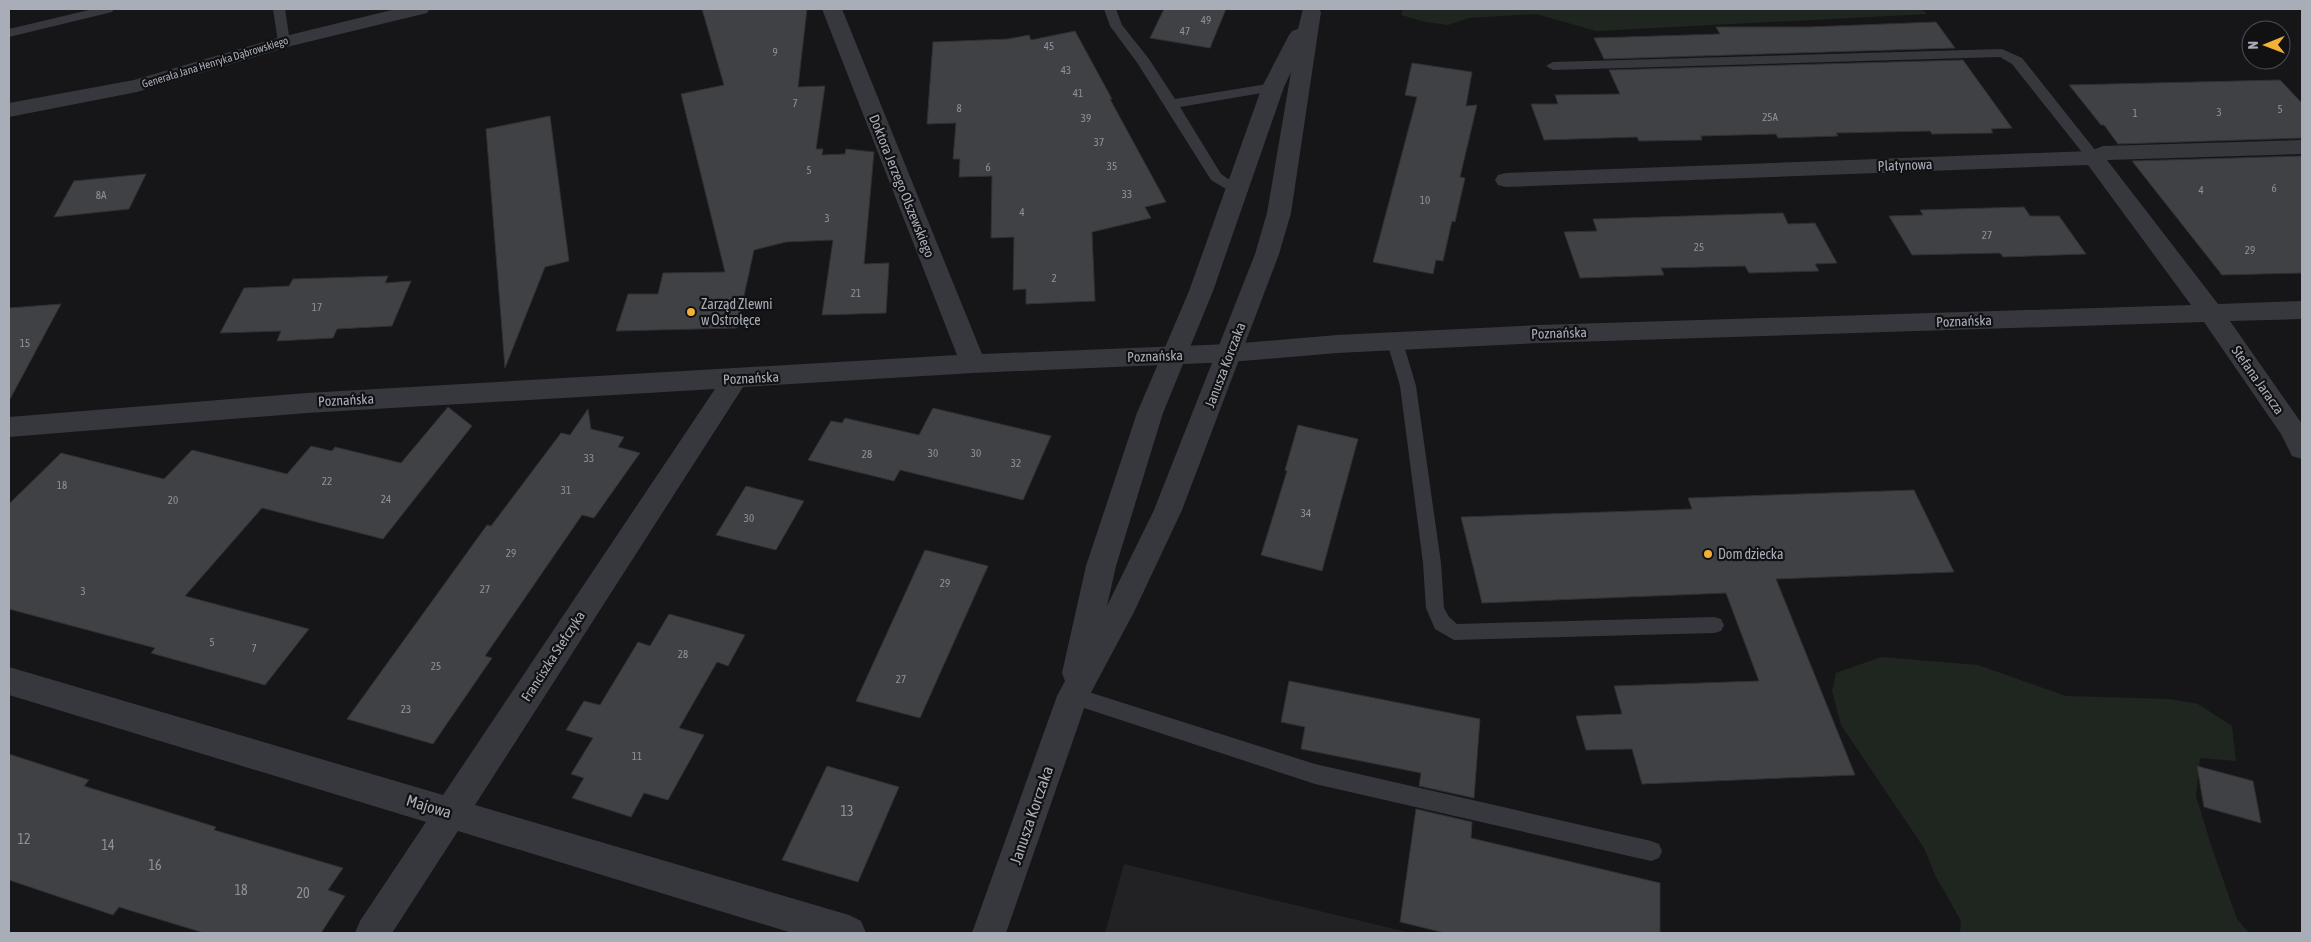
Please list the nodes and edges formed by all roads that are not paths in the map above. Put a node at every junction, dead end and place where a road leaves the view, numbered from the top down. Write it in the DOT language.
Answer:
graph roads {
  1 [pos="108,9"];
  2 [pos="279,9"];
  3 [pos="420,9"];
  4 [pos="832,9"];
  5 [pos="1110,9"];
  6 [pos="1311,10"];
  7 [pos="9,33"];
  8 [pos="284,42"];
  9 [pos="1553,66"];
  10 [pos="1273,87"];
  11 [pos="1171,104"];
  12 [pos="9,110"];
  13 [pos="2302,147"];
  14 [pos="2094,158"];
  15 [pos="1506,180"];
  16 [pos="1236,189"];
  17 [pos="2302,310"];
  18 [pos="2211,313"];
  19 [pos="1396,342"];
  20 [pos="1230,353"];
  21 [pos="1174,355"];
  22 [pos="973,364"];
  23 [pos="735,379"];
  24 [pos="9,427"];
  25 [pos="2302,449"];
  26 [pos="1714,625"];
  27 [pos="9,681"];
  28 [pos="1073,696"];
  29 [pos="451,812"];
  30 [pos="1651,851"];
  31 [pos="372,933"];
  32 [pos="848,933"];
  33 [pos="989,933"];
  1 -- 7 [label="lane"];
  2 -- 8 [label="lane"];
  3 -- 8 [label="street, Generała Jana Henryka Dąbrowskiego"];
  4 -- 22 [label="street, Doktora Jerzego Olszewskiego"];
  5 -- 11 [label="lane"];
  6 -- 10 [label="street, Janusza Korczaka"];
  6 -- 20 [label="street, Janusza Korczaka"];
  8 -- 12 [label="street, Generała Jana Henryka Dąbrowskiego"];
  9 -- 14 [label="lane"];
  10 -- 11 [label="lane"];
  10 -- 16 [label="street, Janusza Korczaka"];
  11 -- 16 [label="lane"];
  13 -- 14 [label="street, Platynowa"];
  14 -- 15 [label="street, Platynowa"];
  14 -- 18 [label="street, Stefana Jaracza"];
  16 -- 21 [label="street, Janusza Korczaka"];
  17 -- 18 [label="street, Poznańska"];
  18 -- 19 [label="street, Poznańska"];
  18 -- 25 [label="street, Stefana Jaracza"];
  19 -- 20 [label="street, Poznańska"];
  19 -- 26 [label="lane"];
  20 -- 21 [label="street, Poznańska"];
  20 -- 28 [label="street, Janusza Korczaka"];
  21 -- 22 [label="street, Poznańska"];
  21 -- 28 [label="street, Janusza Korczaka"];
  22 -- 23 [label="street, Poznańska"];
  23 -- 24 [label="street, Poznańska"];
  23 -- 29 [label="street, Franciszka Stefczyka"];
  27 -- 29 [label="street, Majowa"];
  28 -- 30 [label="lane"];
  28 -- 33 [label="street, Janusza Korczaka"];
  29 -- 31 [label="street, Franciszka Stefczyka"];
  29 -- 32 [label="street, Majowa"];
}
